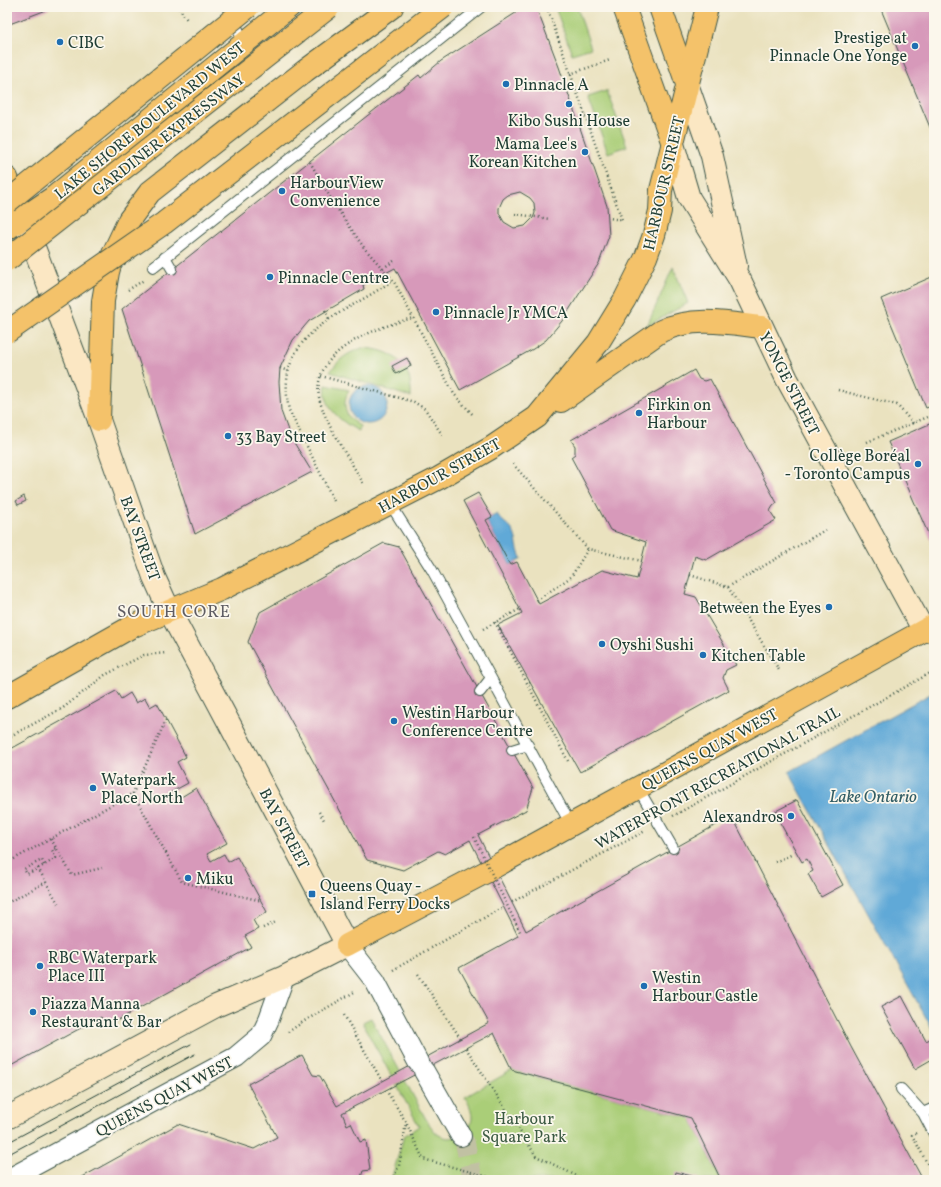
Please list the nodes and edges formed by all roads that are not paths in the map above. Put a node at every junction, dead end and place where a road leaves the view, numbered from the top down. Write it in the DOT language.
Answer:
graph roads {
  1 [pos="228,7"];
  2 [pos="248,7"];
  3 [pos="289,7"];
  4 [pos="328,7"];
  5 [pos="392,7"];
  6 [pos="443,7"];
  7 [pos="481,7"];
  8 [pos="624,7"];
  9 [pos="660,7"];
  10 [pos="707,7"];
  11 [pos="244,43"];
  12 [pos="687,84"];
  13 [pos="672,144"];
  14 [pos="7,178"];
  15 [pos="7,202"];
  16 [pos="15,224"];
  17 [pos="165,257"];
  18 [pos="7,260"];
  19 [pos="153,267"];
  20 [pos="172,269"];
  21 [pos="740,280"];
  22 [pos="761,327"];
  23 [pos="7,332"];
  24 [pos="536,417"];
  25 [pos="99,420"];
  26 [pos="389,502"];
  27 [pos="169,610"];
  28 [pos="929,628"];
  29 [pos="491,678"];
  30 [pos="480,692"];
  31 [pos="7,697"];
  32 [pos="528,745"];
  33 [pos="512,750"];
  34 [pos="638,788"];
  35 [pos="571,825"];
  36 [pos="673,848"];
  37 [pos="347,944"];
  38 [pos="284,977"];
  39 [pos="901,1089"];
  40 [pos="934,1108"];
  41 [pos="923,1113"];
  42 [pos="7,1118"];
  43 [pos="934,1134"];
  44 [pos="461,1136"];
  45 [pos="7,1180"];
  1 -- 11 [label="lane"];
  2 -- 15 [label="main road, bridge"];
  3 -- 11 [label="main road, LAKE SHORE BOULEVARD WEST"];
  4 -- 18 [label="main road, GARDINER EXPRESSWAY, bridge"];
  5 -- 25 [label="main road"];
  6 -- 23 [label="main road, bridge"];
  7 -- 17 [label="lane"];
  8 -- 13 [label="main road, YONGE STREET"];
  9 -- 12 [label="main road, YONGE STREET"];
  10 -- 12 [label="main road"];
  11 -- 16 [label="main road, LAKE SHORE BOULEVARD WEST"];
  12 -- 13 [label="main road, HARBOUR STREET"];
  12 -- 21 [label="main road, YONGE STREET"];
  13 -- 21 [label="main road, YONGE STREET"];
  13 -- 24 [label="main road, HARBOUR STREET"];
  14 -- 16 [label="main road, BAY STREET"];
  16 -- 25 [label="main road, BAY STREET"];
  17 -- 19 [label="lane"];
  17 -- 20 [label="lane"];
  21 -- 22 [label="main road, YONGE STREET"];
  22 -- 24 [label="main road"];
  22 -- 28 [label="main road, YONGE STREET"];
  24 -- 26 [label="main road, HARBOUR STREET"];
  25 -- 27 [label="main road, BAY STREET"];
  26 -- 27 [label="main road, HARBOUR STREET"];
  26 -- 29 [label="lane"];
  27 -- 31 [label="main road, HARBOUR STREET"];
  27 -- 37 [label="main road, BAY STREET"];
  28 -- 34 [label="main road, QUEENS QUAY WEST"];
  29 -- 30 [label="lane"];
  29 -- 32 [label="lane"];
  32 -- 33 [label="lane"];
  32 -- 35 [label="lane"];
  34 -- 35 [label="main road, QUEENS QUAY WEST"];
  34 -- 36 [label="lane"];
  35 -- 37 [label="main road, QUEENS QUAY WEST"];
  37 -- 38 [label="main road, QUEENS QUAY WEST"];
  37 -- 44 [label="street"];
  38 -- 42 [label="main road, QUEENS QUAY WEST"];
  38 -- 45 [label="street, QUEENS QUAY WEST"];
  39 -- 41 [label="lane"];
  40 -- 41 [label="lane"];
  41 -- 43 [label="lane"];
}
